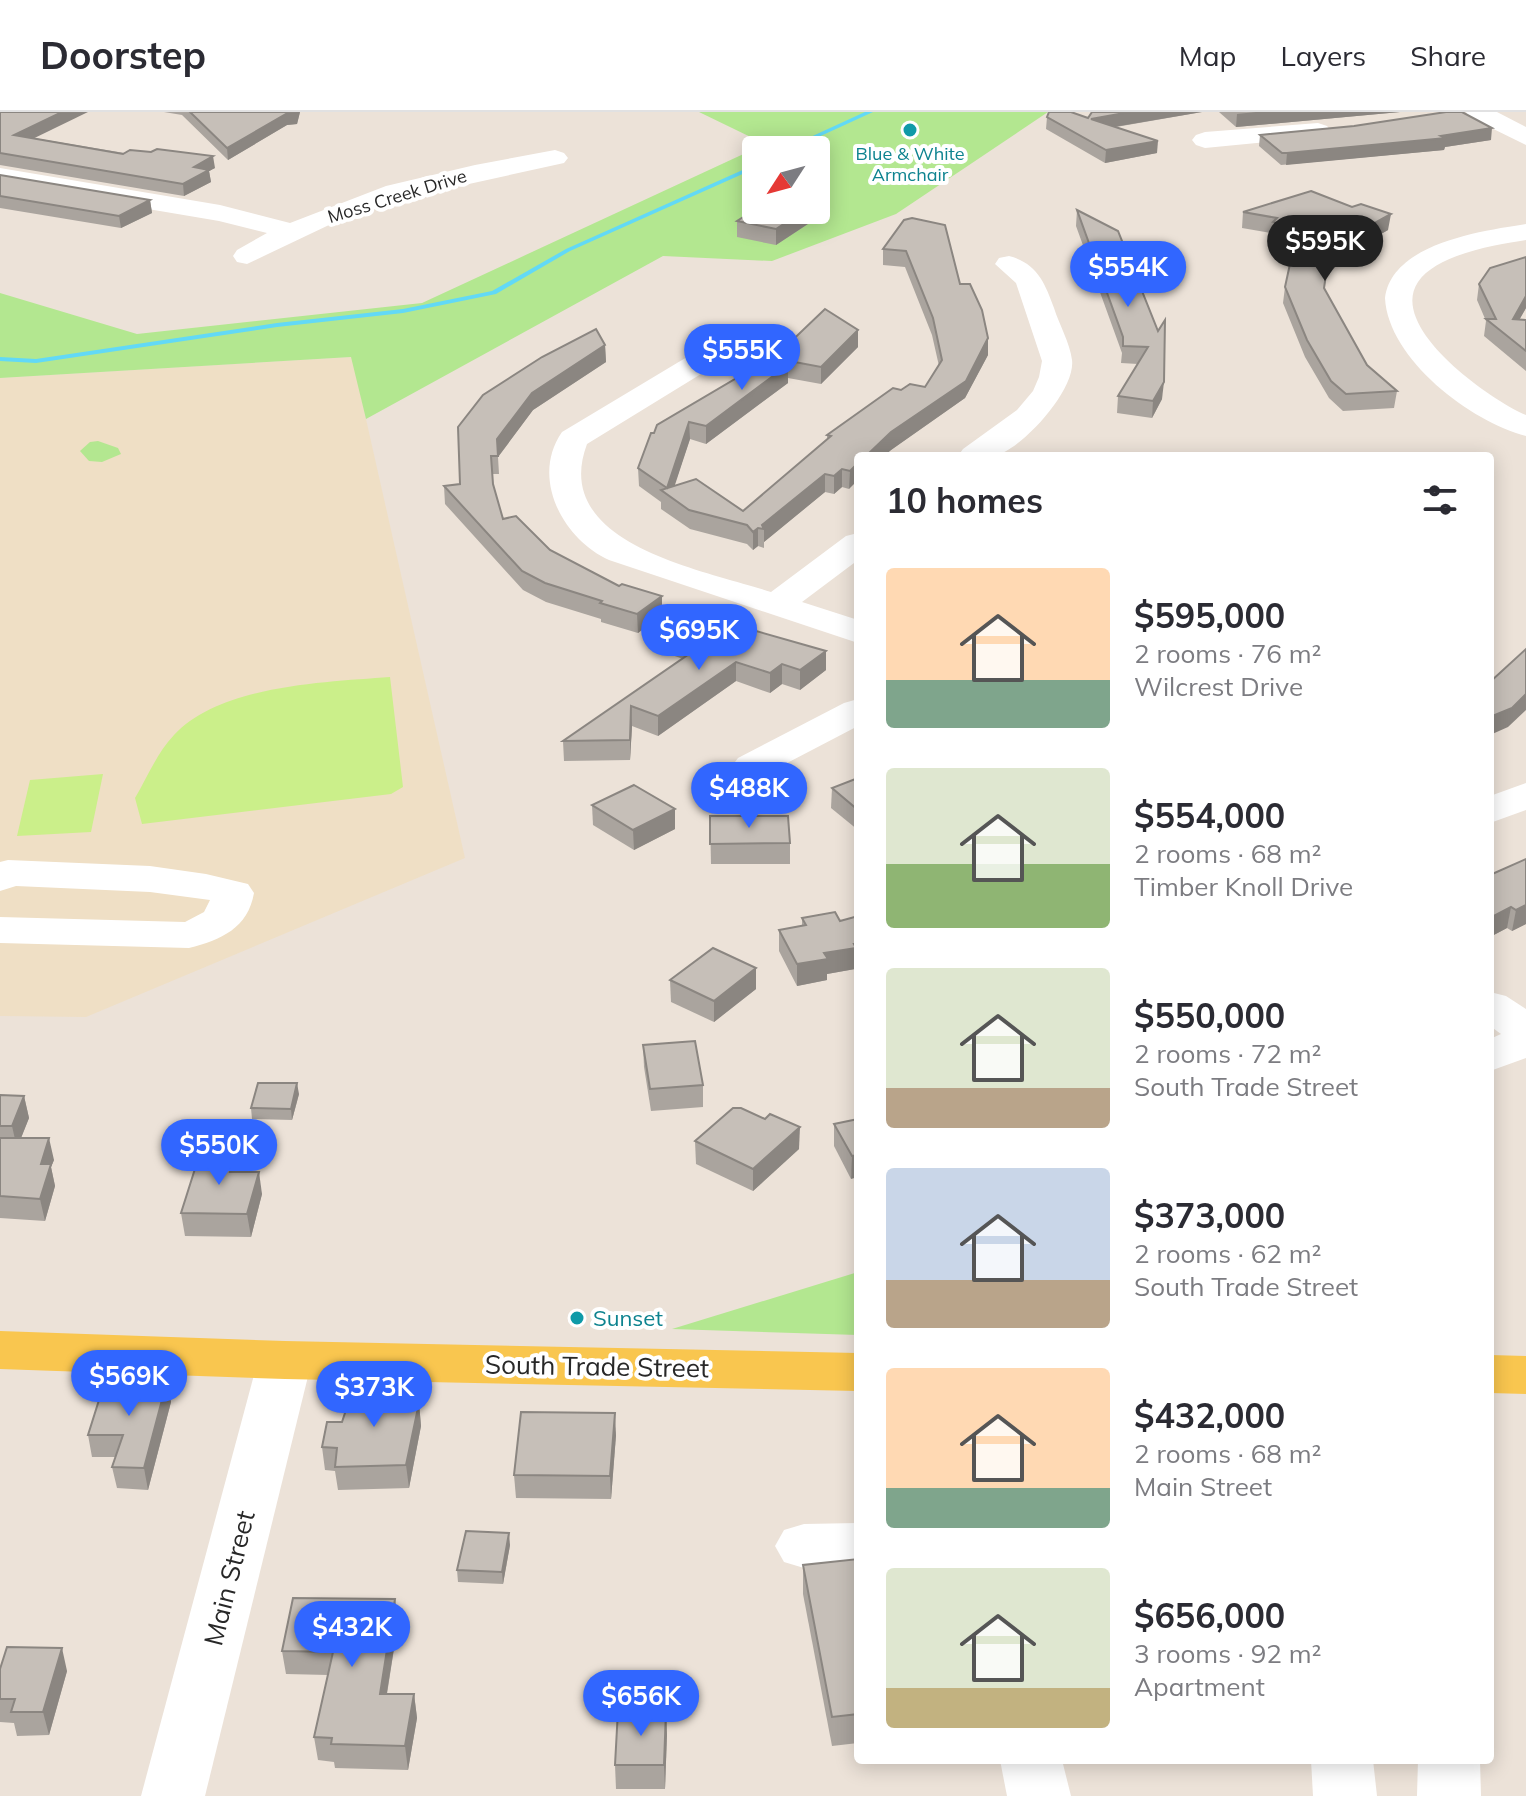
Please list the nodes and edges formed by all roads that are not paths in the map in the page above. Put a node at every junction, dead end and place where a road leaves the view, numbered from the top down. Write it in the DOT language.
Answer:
graph roads {
  1 [pos="1478,112"];
  2 [pos="1338,129"];
  3 [pos="1526,137"];
  4 [pos="1205,140"];
  5 [pos="555,158"];
  6 [pos="0,176"];
  7 [pos="290,231"];
  8 [pos="1526,232"];
  9 [pos="247,256"];
  10 [pos="1009,264"];
  11 [pos="703,360"];
  12 [pos="1526,426"];
  13 [pos="982,451"];
  14 [pos="854,546"];
  15 [pos="777,604"];
  16 [pos="854,631"];
  17 [pos="854,713"];
  18 [pos="752,766"];
  19 [pos="1526,795"];
  20 [pos="1494,809"];
  21 [pos="0,878"];
  22 [pos="0,930"];
  23 [pos="1494,1015"];
  24 [pos="1507,1044"];
  25 [pos="0,1350"];
  26 [pos="285,1360"];
  27 [pos="854,1372"];
  28 [pos="1494,1374"];
  29 [pos="1526,1375"];
  30 [pos="1032,1764"];
  31 [pos="1342,1764"];
  32 [pos="1449,1764"];
  33 [pos="173,1796"];
  34 [pos="1039,1796"];
  35 [pos="1345,1796"];
  36 [pos="1449,1796"];
  1 -- 3 [label="street"];
  2 -- 4 [label="street"];
  5 -- 7 [label="street, Moss Creek Drive"];
  6 -- 7 [label="street"];
  7 -- 9 [label="street, Moss Creek Drive"];
  8 -- 12 [label="street"];
  10 -- 13 [label="street"];
  11 -- 15 [label="street"];
  14 -- 15 [label="street"];
  15 -- 16 [label="street"];
  17 -- 18 [label="street"];
  19 -- 20 [label="street"];
  21 -- 22 [label="street"];
  23 -- 24 [label="street"];
  25 -- 26 [label="main road, South Trade Street"];
  26 -- 27 [label="main road, South Trade Street"];
  26 -- 33 [label="street, Main Street"];
  28 -- 29 [label="main road"];
  30 -- 34 [label="street"];
  31 -- 35 [label="street"];
  32 -- 36 [label="street"];
}
